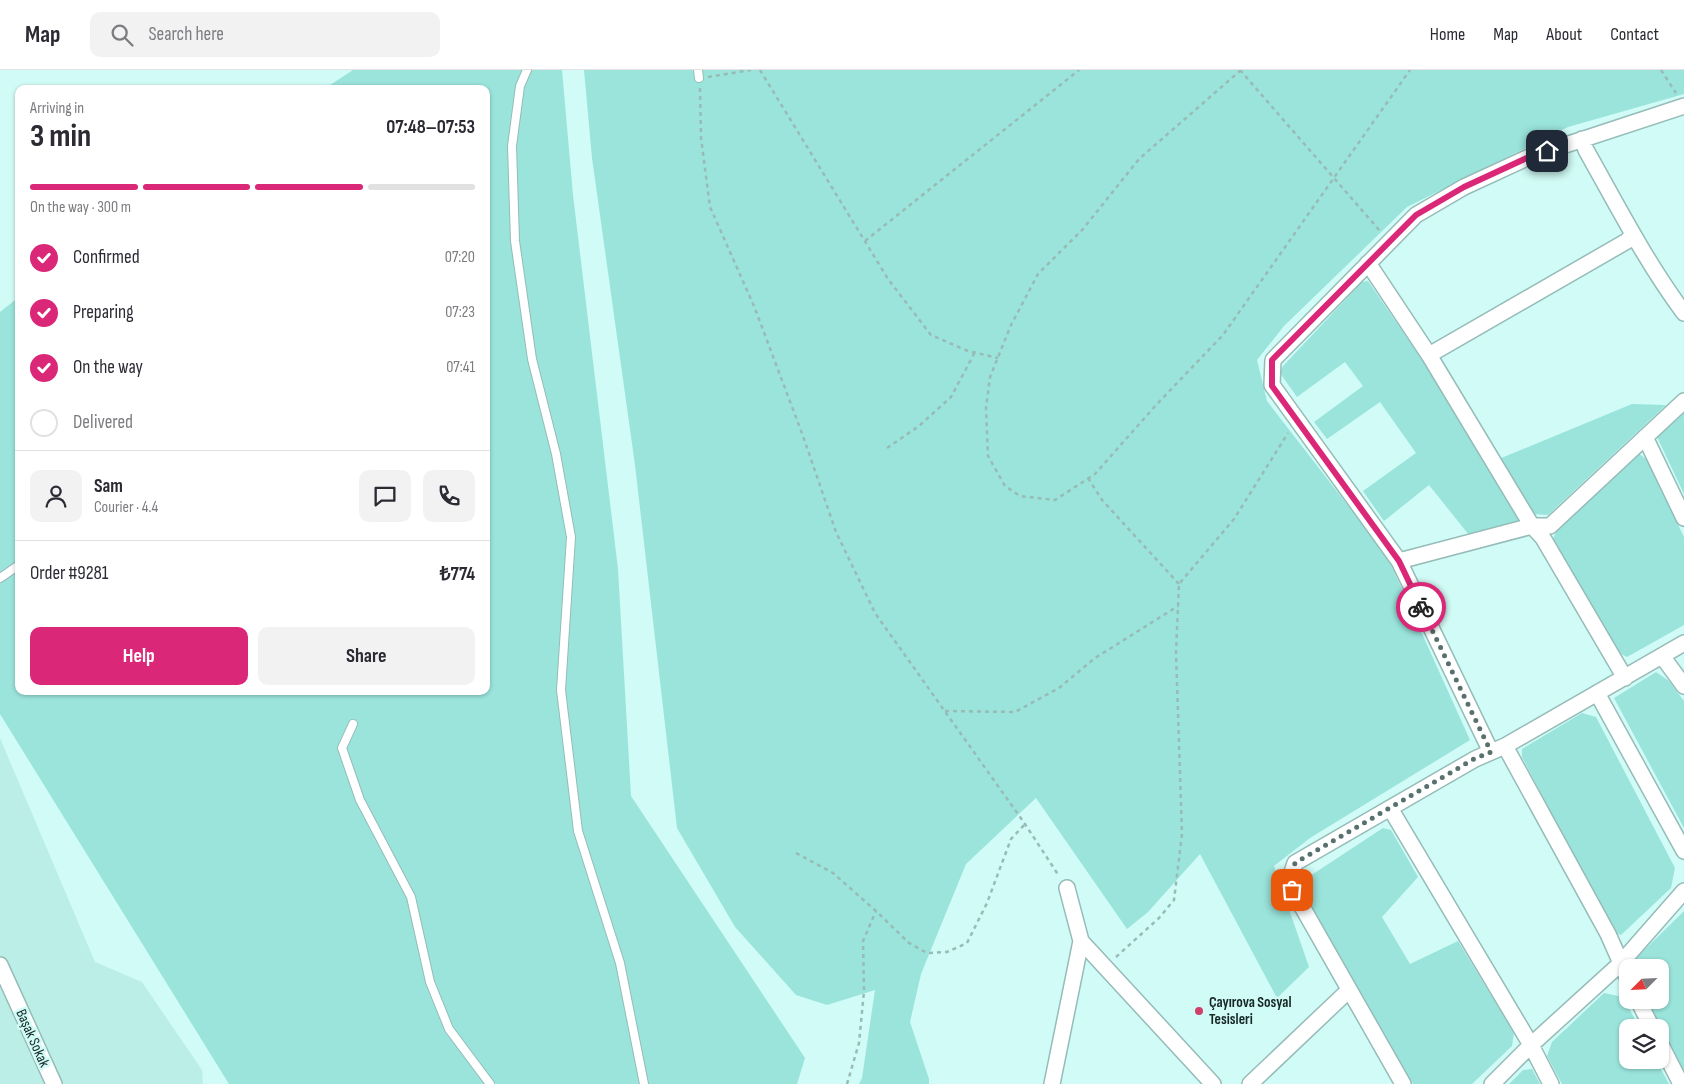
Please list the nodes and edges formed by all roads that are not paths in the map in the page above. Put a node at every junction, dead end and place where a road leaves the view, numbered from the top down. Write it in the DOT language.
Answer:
graph roads {
  1 [pos="527,70"];
  2 [pos="1682,102"];
  3 [pos="1582,139"];
  4 [pos="1633,234"];
  5 [pos="1368,263"];
  6 [pos="1684,313"];
  7 [pos="1428,355"];
  8 [pos="1684,401"];
  9 [pos="1645,437"];
  10 [pos="1684,518"];
  11 [pos="1532,526"];
  12 [pos="1399,561"];
  13 [pos="15,568"];
  14 [pos="0,578"];
  15 [pos="1684,643"];
  16 [pos="1662,656"];
  17 [pos="1624,678"];
  18 [pos="1684,686"];
  19 [pos="1597,693"];
  20 [pos="353,724"];
  21 [pos="1498,749"];
  22 [pos="1390,808"];
  23 [pos="1684,851"];
  24 [pos="1066,888"];
  25 [pos="1684,891"];
  26 [pos="1081,941"];
  27 [pos="1624,959"];
  28 [pos="1619,962"];
  29 [pos="0,965"];
  30 [pos="1619,965"];
  31 [pos="1349,990"];
  32 [pos="1531,1045"];
  33 [pos="1669,1061"];
  34 [pos="54,1084"];
  35 [pos="490,1084"];
  36 [pos="644,1084"];
  37 [pos="1052,1084"];
  38 [pos="1212,1084"];
  39 [pos="1250,1084"];
  40 [pos="1403,1084"];
  41 [pos="1492,1084"];
  42 [pos="1551,1084"];
  43 [pos="1681,1084"];
  1 -- 36 [label="lane"];
  2 -- 3 [label="street"];
  3 -- 4 [label="street"];
  3 -- 5 [label="street"];
  4 -- 6 [label="street"];
  4 -- 7 [label="street"];
  5 -- 7 [label="street"];
  5 -- 12 [label="street"];
  7 -- 11 [label="street"];
  8 -- 9 [label="street"];
  9 -- 10 [label="street"];
  9 -- 11 [label="street"];
  11 -- 12 [label="street"];
  11 -- 17 [label="street"];
  12 -- 21 [label="street"];
  13 -- 14 [label="lane"];
  15 -- 16 [label="street"];
  16 -- 17 [label="street"];
  16 -- 18 [label="street"];
  17 -- 19 [label="street"];
  19 -- 21 [label="street"];
  19 -- 23 [label="street"];
  20 -- 35 [label="lane"];
  21 -- 22 [label="street"];
  21 -- 28 [label="street"];
  22 -- 31 [label="street"];
  22 -- 32 [label="street"];
  24 -- 26 [label="street"];
  25 -- 27 [label="street"];
  26 -- 37 [label="street"];
  26 -- 38 [label="street"];
  29 -- 34 [label="street, Başak Sokak"];
  30 -- 32 [label="street"];
  31 -- 39 [label="street"];
  31 -- 40 [label="street"];
  32 -- 41 [label="street"];
  32 -- 42 [label="street"];
  33 -- 43 [label="street"];
}
